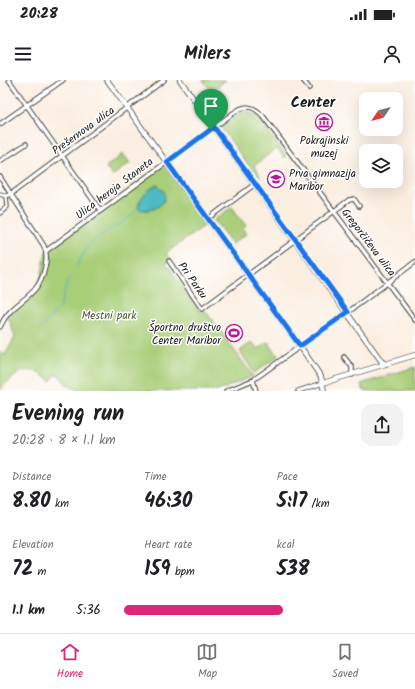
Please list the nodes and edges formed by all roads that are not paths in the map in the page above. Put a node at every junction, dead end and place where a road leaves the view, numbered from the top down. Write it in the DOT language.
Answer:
graph roads {
  1 [pos="9,80"];
  2 [pos="63,80"];
  3 [pos="107,80"];
  4 [pos="164,80"];
  5 [pos="180,80"];
  6 [pos="303,80"];
  7 [pos="309,88"];
  8 [pos="27,105"];
  9 [pos="127,108"];
  10 [pos="0,124"];
  11 [pos="214,127"];
  12 [pos="26,144"];
  13 [pos="62,156"];
  14 [pos="294,156"];
  15 [pos="0,162"];
  16 [pos="167,162"];
  17 [pos="0,176"];
  18 [pos="255,184"];
  19 [pos="0,194"];
  20 [pos="11,194"];
  21 [pos="6,196"];
  22 [pos="359,206"];
  23 [pos="100,210"];
  24 [pos="334,211"];
  25 [pos="0,213"];
  26 [pos="208,219"];
  27 [pos="296,240"];
  28 [pos="46,251"];
  29 [pos="169,262"];
  30 [pos="415,262"];
  31 [pos="248,275"];
  32 [pos="388,282"];
  33 [pos="348,312"];
  34 [pos="415,320"];
  35 [pos="0,327"];
  36 [pos="300,346"];
  37 [pos="377,354"];
  38 [pos="415,355"];
  39 [pos="344,357"];
  40 [pos="386,364"];
  41 [pos="373,368"];
  42 [pos="352,375"];
  43 [pos="253,380"];
  44 [pos="323,384"];
  45 [pos="226,391"];
  46 [pos="256,391"];
  47 [pos="298,391"];
  48 [pos="324,391"];
  1 -- 8 [label="street"];
  2 -- 8 [label="street"];
  3 -- 9 [label="street"];
  4 -- 9 [label="street, Prešernova ulica"];
  5 -- 11 [label="street"];
  6 -- 7 [label="street"];
  8 -- 10 [label="street"];
  8 -- 13 [label="street"];
  9 -- 13 [label="street, Prešernova ulica"];
  9 -- 16 [label="street"];
  11 -- 14 [label="street, Ulica heroja Staneta"];
  11 -- 16 [label="street, Ulica heroja Staneta"];
  11 -- 18 [label="street"];
  12 -- 15 [label="street"];
  13 -- 20 [label="street, Prešernova ulica"];
  13 -- 23 [label="street"];
  14 -- 24 [label="street, Gregorčičeva ulica"];
  16 -- 23 [label="street, Ulica heroja Staneta"];
  16 -- 26 [label="street"];
  17 -- 20 [label="street"];
  18 -- 26 [label="street"];
  18 -- 27 [label="street"];
  19 -- 21 [label="street"];
  20 -- 21 [label="street, Prešernova ulica"];
  20 -- 28 [label="street"];
  21 -- 25 [label="street"];
  22 -- 24 [label="street"];
  23 -- 28 [label="street, Ulica heroja Staneta"];
  24 -- 27 [label="street"];
  24 -- 32 [label="street, Gregorčičeva ulica"];
  26 -- 31 [label="street"];
  27 -- 31 [label="street"];
  27 -- 33 [label="street"];
  28 -- 35 [label="street"];
  29 -- 31 [label="street, Pri Parku"];
  30 -- 32 [label="street"];
  31 -- 36 [label="street"];
  32 -- 33 [label="street"];
  32 -- 34 [label="street, Gregorčičeva ulica"];
  33 -- 36 [label="street"];
  33 -- 37 [label="street"];
  36 -- 43 [label="street"];
  36 -- 44 [label="street"];
  37 -- 40 [label="street"];
  37 -- 41 [label="street"];
  38 -- 40 [label="street"];
  39 -- 42 [label="street"];
  40 -- 41 [label="street"];
  41 -- 42 [label="street"];
  42 -- 44 [label="street"];
  43 -- 45 [label="street"];
  43 -- 46 [label="street"];
  44 -- 47 [label="street"];
  44 -- 48 [label="street"];
}
